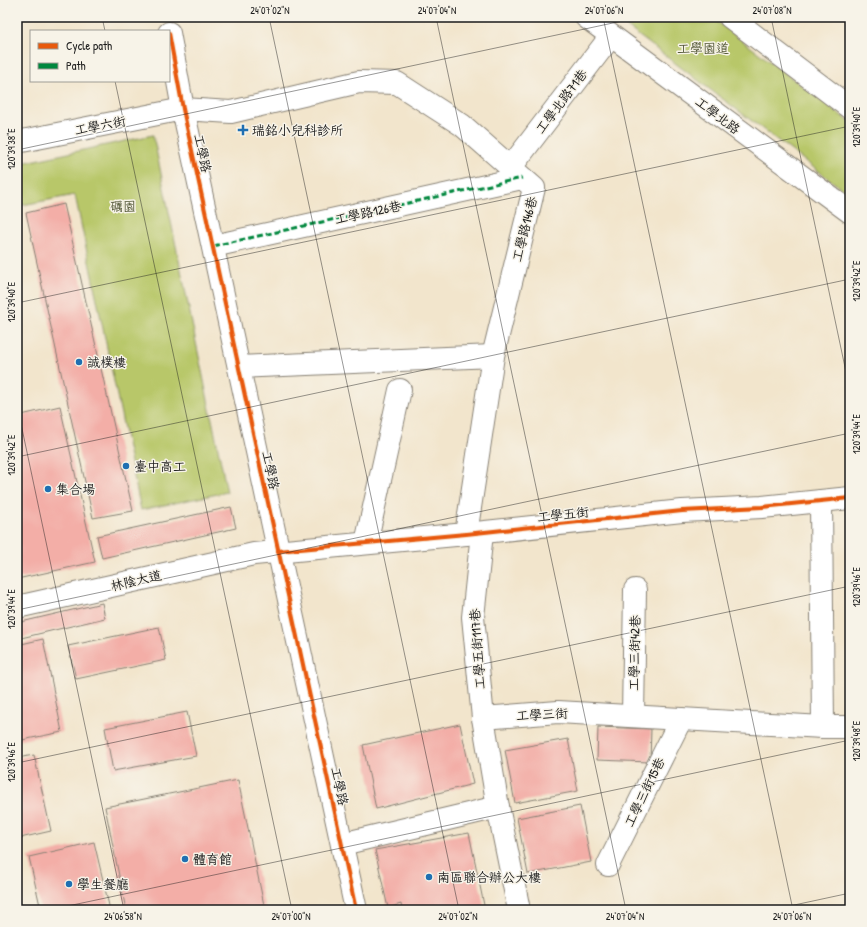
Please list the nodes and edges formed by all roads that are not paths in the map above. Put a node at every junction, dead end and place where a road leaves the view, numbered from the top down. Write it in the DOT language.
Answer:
graph roads {
  1 [pos="166,17"];
  2 [pos="586,17"];
  3 [pos="730,17"];
  4 [pos="169,30"];
  5 [pos="611,36"];
  6 [pos="170,37"];
  7 [pos="850,108"];
  8 [pos="184,109"];
  9 [pos="17,142"];
  10 [pos="517,173"];
  11 [pos="850,212"];
  12 [pos="213,246"];
  13 [pos="494,356"];
  14 [pos="239,367"];
  15 [pos="400,390"];
  16 [pos="850,498"];
  17 [pos="821,501"];
  18 [pos="474,534"];
  19 [pos="366,542"];
  20 [pos="278,551"];
  21 [pos="636,590"];
  22 [pos="17,607"];
  23 [pos="633,716"];
  24 [pos="483,718"];
  25 [pos="681,719"];
  26 [pos="823,727"];
  27 [pos="850,727"];
  28 [pos="498,807"];
  29 [pos="342,844"];
  30 [pos="608,865"];
  31 [pos="356,910"];
  32 [pos="519,910"];
  1 -- 4 [label="street, 工學路"];
  2 -- 5 [label="street, 工學北路"];
  3 -- 7 [label="street"];
  5 -- 10 [label="street, 工學北路71巷"];
  5 -- 11 [label="street, 工學北路"];
  6 -- 8 [label="street, 工學路"];
  8 -- 9 [label="street, 工學六街"];
  8 -- 10 [label="street, 工學路146巷"];
  8 -- 12 [label="street, 工學路"];
  10 -- 12 [label="street, 工學路126巷"];
  10 -- 13 [label="street, 工學路146巷"];
  12 -- 14 [label="street, 工學路"];
  13 -- 14 [label="street"];
  13 -- 18 [label="street, 工學五街117巷"];
  14 -- 20 [label="street, 工學路"];
  15 -- 19 [label="street"];
  16 -- 17 [label="street, 工學五街"];
  17 -- 18 [label="street, 工學五街"];
  17 -- 26 [label="street"];
  18 -- 19 [label="street, 工學五街"];
  18 -- 24 [label="street, 工學五街117巷"];
  19 -- 20 [label="street, 工學五街"];
  20 -- 22 [label="street, 林陰大道"];
  20 -- 29 [label="street, 工學路"];
  21 -- 23 [label="street, 工學三街42巷"];
  23 -- 24 [label="street, 工學三街"];
  23 -- 25 [label="street, 工學三街"];
  24 -- 28 [label="street"];
  25 -- 26 [label="street, 工學三街"];
  25 -- 30 [label="street, 工學三街15巷"];
  26 -- 27 [label="street, 工學三街"];
  28 -- 29 [label="street"];
  28 -- 32 [label="street"];
  29 -- 31 [label="street, 工學路"];
}
